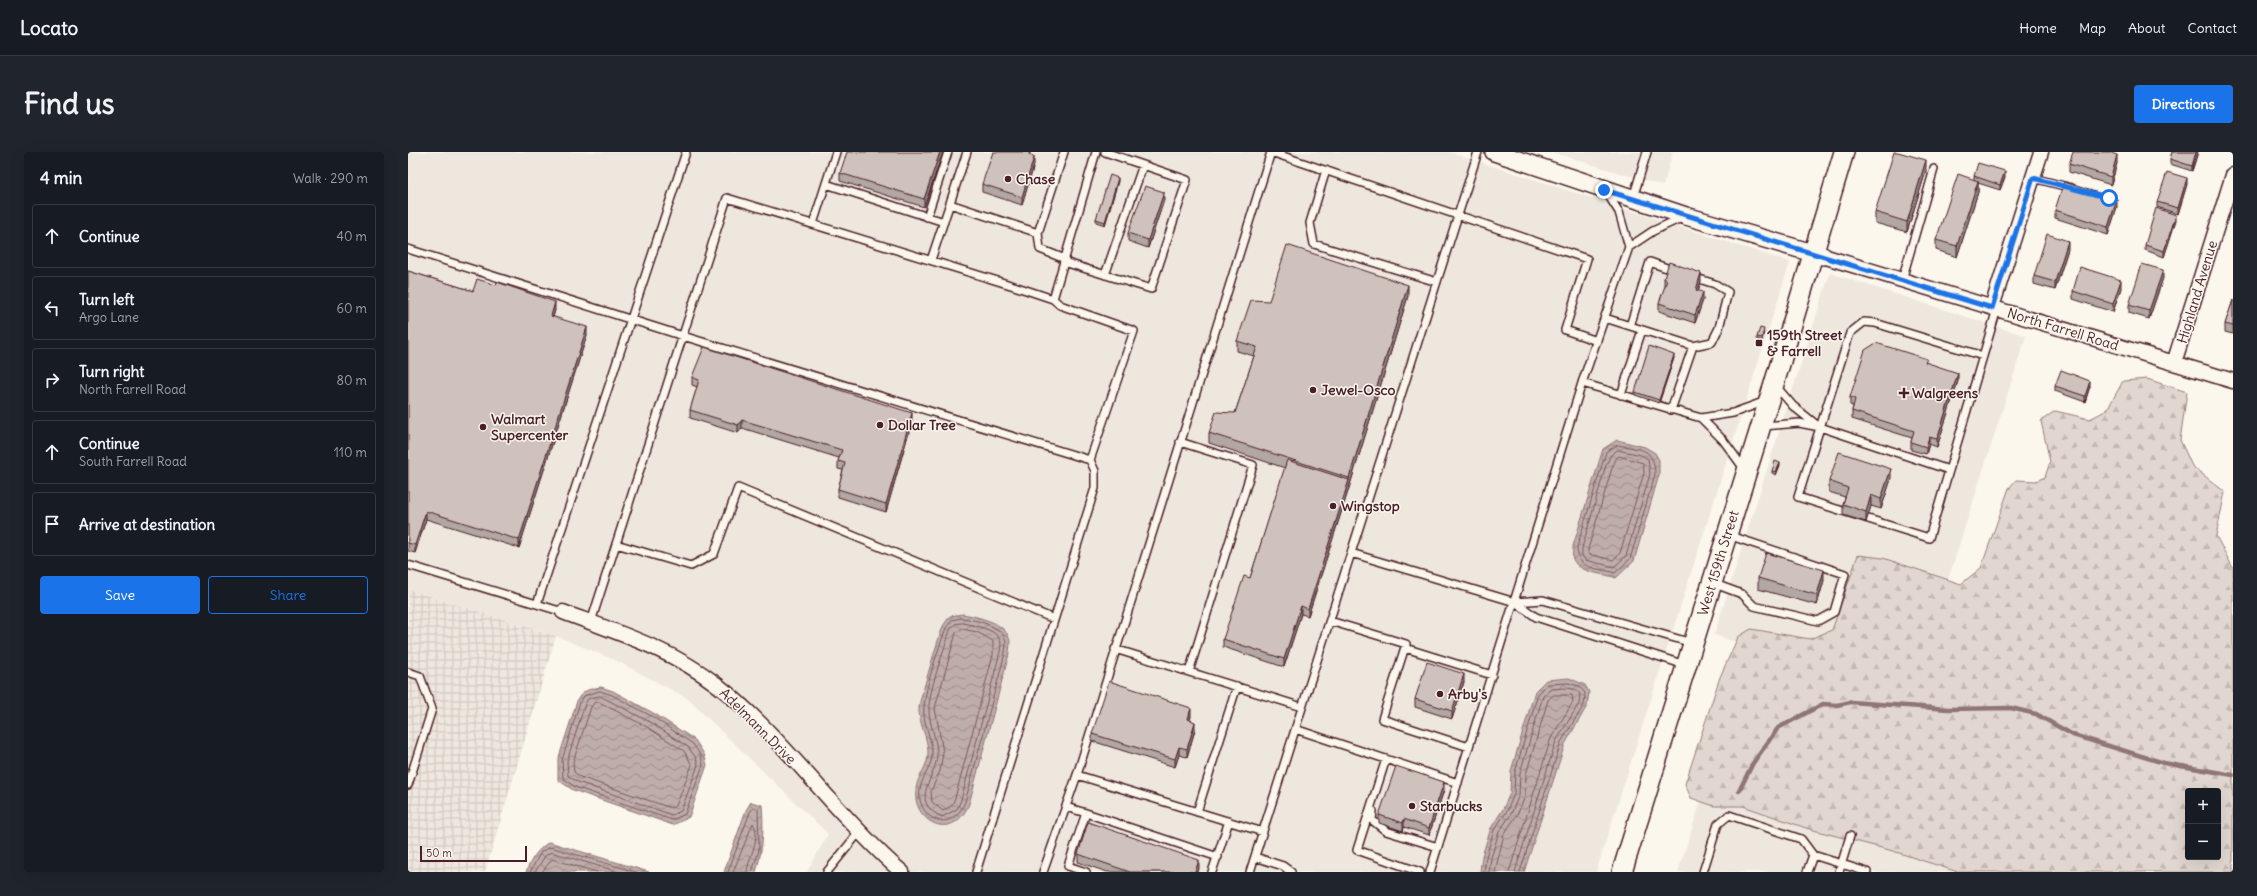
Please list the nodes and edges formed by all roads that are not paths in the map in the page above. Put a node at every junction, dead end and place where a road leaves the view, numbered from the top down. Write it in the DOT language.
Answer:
graph roads {
  1 [pos="686,152"];
  2 [pos="836,152"];
  3 [pos="948,152"];
  4 [pos="967,152"];
  5 [pos="1064,152"];
  6 [pos="1096,152"];
  7 [pos="1105,152"];
  8 [pos="1271,152"];
  9 [pos="1478,152"];
  10 [pos="1494,152"];
  11 [pos="1647,152"];
  12 [pos="1844,152"];
  13 [pos="2041,152"];
  14 [pos="1142,165"];
  15 [pos="1934,169"];
  16 [pos="1326,170"];
  17 [pos="2233,175"];
  18 [pos="2033,178"];
  19 [pos="826,184"];
  20 [pos="1604,190"];
  21 [pos="2079,190"];
  22 [pos="1633,198"];
  23 [pos="950,204"];
  24 [pos="1458,215"];
  25 [pos="1686,216"];
  26 [pos="927,217"];
  27 [pos="944,222"];
  28 [pos="813,224"];
  29 [pos="1038,233"];
  30 [pos="1629,247"];
  31 [pos="408,249"];
  32 [pos="1818,255"];
  33 [pos="932,260"];
  34 [pos="1065,260"];
  35 [pos="1105,275"];
  36 [pos="1902,280"];
  37 [pos="1437,282"];
  38 [pos="1053,299"];
  39 [pos="1995,308"];
  40 [pos="1605,318"];
  41 [pos="632,320"];
  42 [pos="1630,326"];
  43 [pos="1642,330"];
  44 [pos="683,336"];
  45 [pos="1597,341"];
  46 [pos="1693,346"];
  47 [pos="1983,356"];
  48 [pos="2174,363"];
  49 [pos="2233,380"];
  50 [pos="1582,383"];
  51 [pos="1772,392"];
  52 [pos="1621,395"];
  53 [pos="1671,410"];
  54 [pos="1701,418"];
  55 [pos="1761,427"];
  56 [pos="1820,427"];
  57 [pos="1180,442"];
  58 [pos="1090,460"];
  59 [pos="1949,470"];
  60 [pos="1747,472"];
  61 [pos="1727,534"];
  62 [pos="616,544"];
  63 [pos="1351,553"];
  64 [pos="408,565"];
  65 [pos="1712,583"];
  66 [pos="1515,602"];
  67 [pos="537,604"];
  68 [pos="563,612"];
  69 [pos="1054,619"];
  70 [pos="1330,621"];
  71 [pos="591,622"];
  72 [pos="1693,644"];
  73 [pos="1405,648"];
  74 [pos="1115,649"];
  75 [pos="1686,666"];
  76 [pos="408,672"];
  77 [pos="1189,672"];
  78 [pos="1492,675"];
  79 [pos="1237,686"];
  80 [pos="1302,707"];
  81 [pos="1295,729"];
  82 [pos="1469,748"];
  83 [pos="1386,759"];
  84 [pos="1077,775"];
  85 [pos="1458,783"];
  86 [pos="408,785"];
  87 [pos="1373,800"];
  88 [pos="1066,806"];
  89 [pos="1197,812"];
  90 [pos="1086,813"];
  91 [pos="1229,821"];
  92 [pos="860,832"];
  93 [pos="1263,832"];
  94 [pos="1850,836"];
  95 [pos="1438,847"];
  96 [pos="1813,855"];
  97 [pos="1218,857"];
  98 [pos="1255,857"];
  99 [pos="1841,864"];
  100 [pos="827,872"];
  101 [pos="902,872"];
  102 [pos="976,872"];
  103 [pos="1043,872"];
  104 [pos="1086,872"];
  105 [pos="1212,872"];
  106 [pos="1250,872"];
  107 [pos="1291,872"];
  108 [pos="1420,872"];
  109 [pos="1430,872"];
  110 [pos="1622,872"];
  111 [pos="1703,872"];
  112 [pos="1807,872"];
  113 [pos="1839,872"];
  114 [pos="1867,872"];
  1 -- 41 [label="lane"];
  2 -- 19 [label="lane"];
  3 -- 26 [label="lane"];
  4 -- 23 [label="lane"];
  5 -- 29 [label="lane"];
  6 -- 34 [label="lane"];
  7 -- 14 [label="lane"];
  8 -- 16 [label="lane"];
  8 -- 57 [label="lane"];
  9 -- 24 [label="lane"];
  10 -- 20 [label="street"];
  11 -- 22 [label="lane"];
  12 -- 32 [label="main road, West 159th Street"];
  13 -- 18 [label="street"];
  14 -- 35 [label="lane"];
  14 -- 35 [label="lane"];
  15 -- 36 [label="lane"];
  16 -- 24 [label="lane"];
  16 -- 37 [label="lane"];
  17 -- 48 [label="street, Highland Avenue"];
  18 -- 21 [label="lane"];
  18 -- 39 [label="street"];
  19 -- 26 [label="lane"];
  19 -- 28 [label="lane"];
  20 -- 22 [label="street"];
  20 -- 30 [label="lane"];
  22 -- 25 [label="street"];
  23 -- 27 [label="lane"];
  23 -- 29 [label="lane"];
  24 -- 37 [label="lane"];
  24 -- 45 [label="lane"];
  25 -- 30 [label="lane"];
  25 -- 32 [label="street"];
  26 -- 27 [label="lane"];
  27 -- 33 [label="lane"];
  28 -- 33 [label="lane"];
  28 -- 44 [label="lane"];
  29 -- 34 [label="lane"];
  30 -- 40 [label="lane"];
  31 -- 41 [label="lane"];
  32 -- 36 [label="street, North Farrell Road"];
  32 -- 51 [label="main road, West 159th Street"];
  33 -- 38 [label="lane"];
  34 -- 35 [label="lane"];
  34 -- 38 [label="lane"];
  36 -- 39 [label="street, North Farrell Road"];
  37 -- 63 [label="lane"];
  38 -- 58 [label="lane"];
  39 -- 47 [label="lane"];
  39 -- 48 [label="street, North Farrell Road"];
  40 -- 42 [label="lane"];
  40 -- 45 [label="lane"];
  41 -- 44 [label="lane"];
  41 -- 67 [label="lane"];
  42 -- 43 [label="lane"];
  42 -- 46 [label="lane"];
  43 -- 46 [label="lane"];
  43 -- 52 [label="lane"];
  44 -- 58 [label="lane"];
  44 -- 62 [label="lane"];
  45 -- 50 [label="lane"];
  46 -- 53 [label="lane"];
  47 -- 56 [label="lane"];
  47 -- 59 [label="lane"];
  48 -- 49 [label="street, North Farrell Road"];
  50 -- 52 [label="lane"];
  50 -- 66 [label="lane"];
  51 -- 54 [label="lane"];
  51 -- 55 [label="main road, West 159th Street"];
  51 -- 56 [label="lane"];
  52 -- 53 [label="lane"];
  53 -- 54 [label="lane"];
  54 -- 60 [label="lane"];
  55 -- 56 [label="lane"];
  55 -- 60 [label="main road, West 159th Street"];
  56 -- 59 [label="lane"];
  56 -- 59 [label="lane"];
  57 -- 74 [label="lane"];
  57 -- 77 [label="lane"];
  58 -- 69 [label="lane"];
  60 -- 61 [label="main road, West 159th Street"];
  61 -- 65 [label="main road, West 159th Street"];
  61 -- 65 [label="lane"];
  62 -- 69 [label="lane"];
  62 -- 71 [label="lane"];
  63 -- 66 [label="lane"];
  63 -- 70 [label="lane"];
  64 -- 67 [label="lane"];
  65 -- 72 [label="main road, West 159th Street"];
  66 -- 72 [label="lane"];
  66 -- 75 [label="lane"];
  66 -- 78 [label="lane"];
  67 -- 68 [label="lane"];
  68 -- 71 [label="street, Adelmann Drive"];
  69 -- 102 [label="lane"];
  70 -- 73 [label="lane"];
  70 -- 80 [label="lane"];
  71 -- 92 [label="street, Adelmann Drive"];
  72 -- 75 [label="main road, West 159th Street"];
  73 -- 78 [label="lane"];
  73 -- 82 [label="lane"];
  74 -- 77 [label="lane"];
  74 -- 84 [label="lane"];
  75 -- 110 [label="main road, West 159th Street"];
  76 -- 86 [label="lane"];
  77 -- 79 [label="lane"];
  78 -- 82 [label="lane"];
  79 -- 80 [label="lane"];
  79 -- 89 [label="lane"];
  80 -- 81 [label="lane"];
  81 -- 83 [label="lane"];
  81 -- 93 [label="lane"];
  82 -- 85 [label="lane"];
  83 -- 85 [label="lane"];
  83 -- 87 [label="lane"];
  84 -- 88 [label="lane"];
  84 -- 89 [label="lane"];
  85 -- 95 [label="lane"];
  87 -- 95 [label="lane"];
  87 -- 108 [label="lane"];
  88 -- 90 [label="lane"];
  88 -- 103 [label="lane"];
  89 -- 91 [label="lane"];
  90 -- 97 [label="lane"];
  90 -- 104 [label="lane"];
  91 -- 93 [label="lane"];
  91 -- 97 [label="lane"];
  92 -- 100 [label="lane"];
  92 -- 101 [label="street, Adelmann Drive"];
  93 -- 98 [label="lane"];
  94 -- 99 [label="lane"];
  95 -- 109 [label="lane"];
  96 -- 99 [label="lane"];
  96 -- 111 [label="lane"];
  96 -- 112 [label="lane"];
  97 -- 105 [label="lane"];
  98 -- 106 [label="lane"];
  98 -- 107 [label="lane"];
  99 -- 113 [label="lane"];
  99 -- 114 [label="lane"];
}
